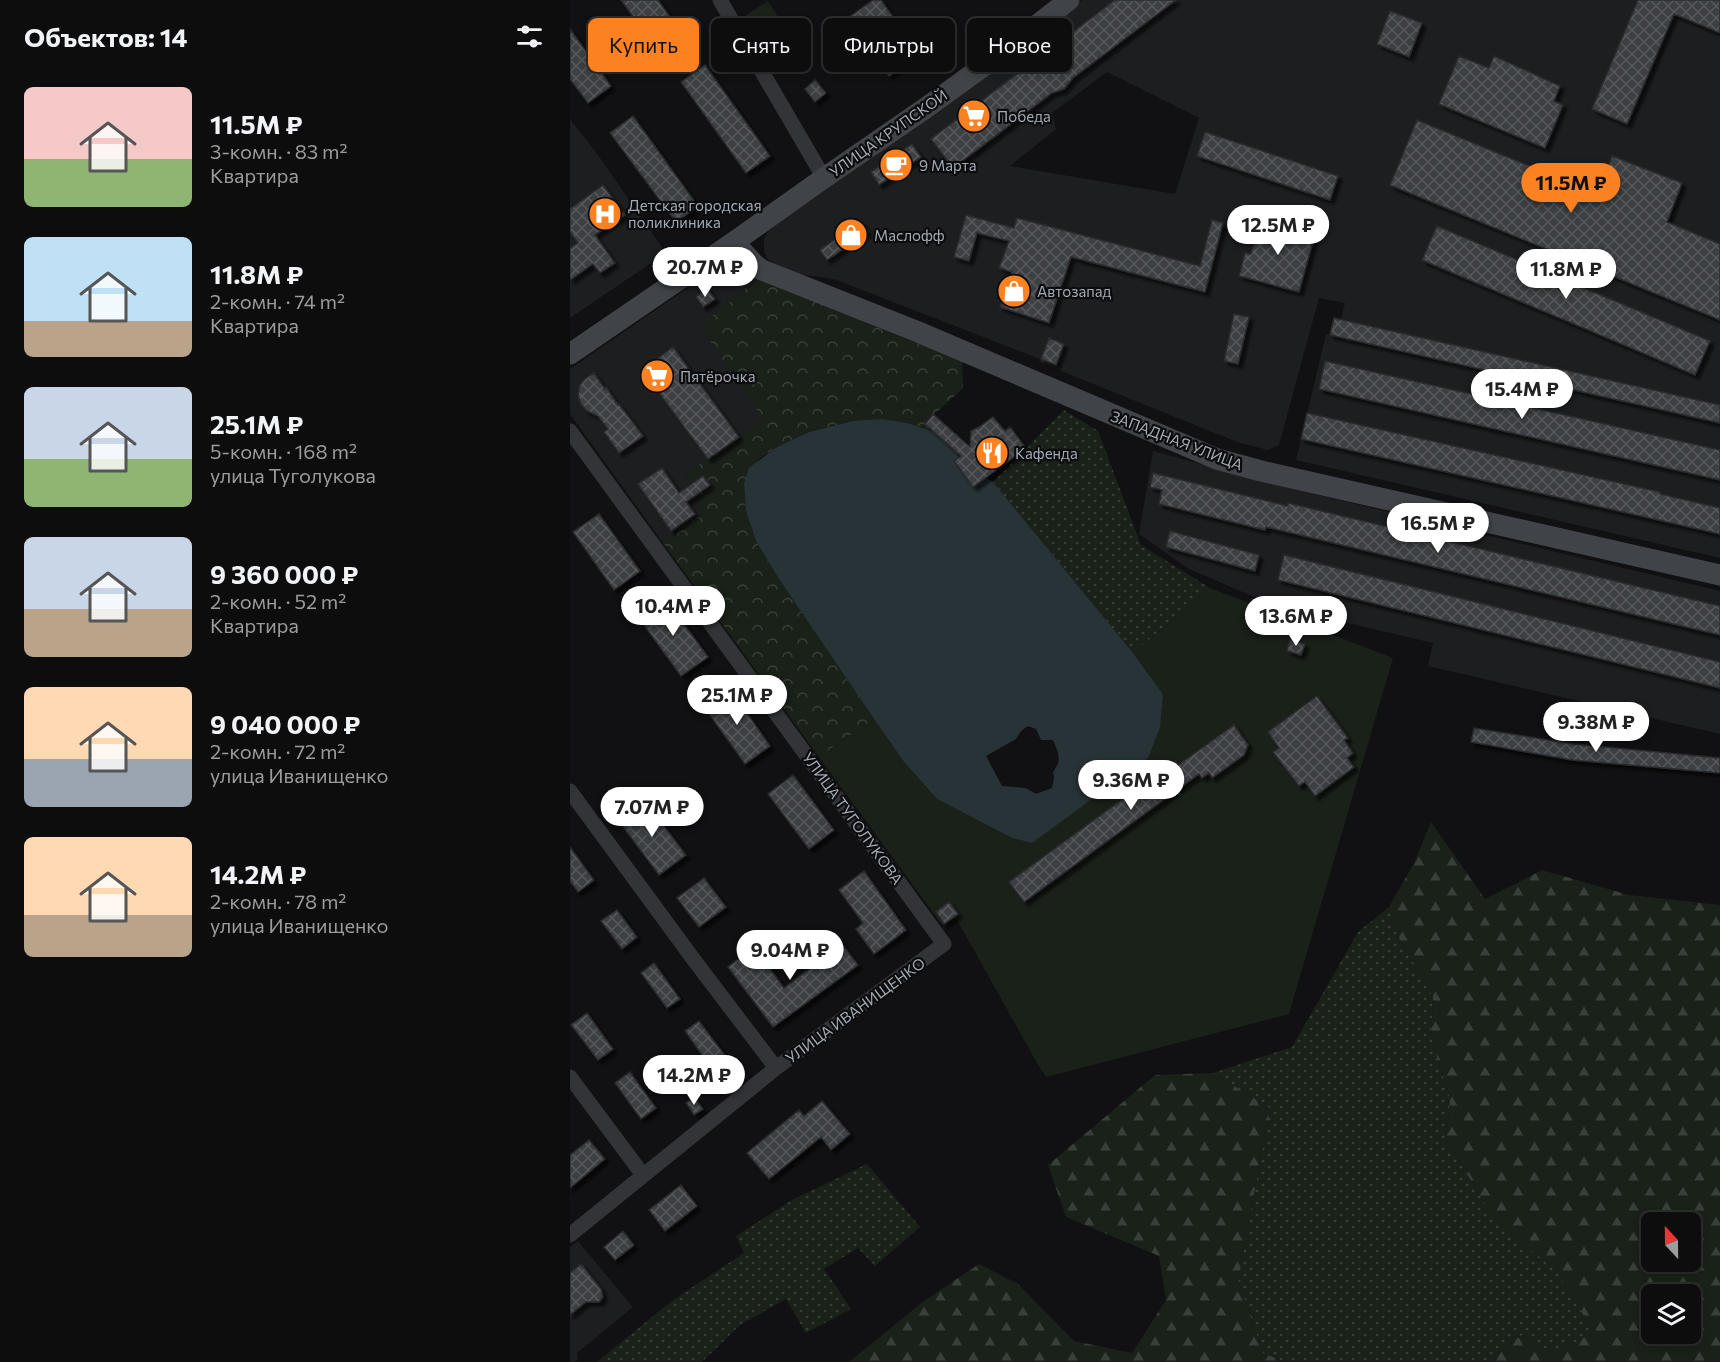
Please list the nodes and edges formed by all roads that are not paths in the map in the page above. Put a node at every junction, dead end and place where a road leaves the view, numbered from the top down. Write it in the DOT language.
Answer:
graph roads {
  1 [pos="720,0"];
  2 [pos="1070,0"];
  3 [pos="824,178"];
  4 [pos="734,242"];
  5 [pos="570,354"];
  6 [pos="570,431"];
  7 [pos="1720,575"];
  8 [pos="570,791"];
  9 [pos="944,944"];
  10 [pos="776,1068"];
  11 [pos="570,1077"];
  12 [pos="643,1174"];
  13 [pos="570,1235"];
  1 -- 3 [label="street"];
  2 -- 3 [label="street, УЛИЦА КРУПСКОЙ"];
  3 -- 4 [label="street, УЛИЦА КРУПСКОЙ"];
  4 -- 5 [label="street, УЛИЦА КРУПСКОЙ"];
  4 -- 7 [label="street, ЗАПАДНАЯ УЛИЦА"];
  6 -- 9 [label="street, УЛИЦА ТУГОЛУКОВА"];
  8 -- 10 [label="street"];
  9 -- 10 [label="street, УЛИЦА ИВАНИЩЕНКО"];
  10 -- 12 [label="street, УЛИЦА ИВАНИЩЕНКО"];
  11 -- 12 [label="street"];
  12 -- 13 [label="street, УЛИЦА ИВАНИЩЕНКО"];
}
